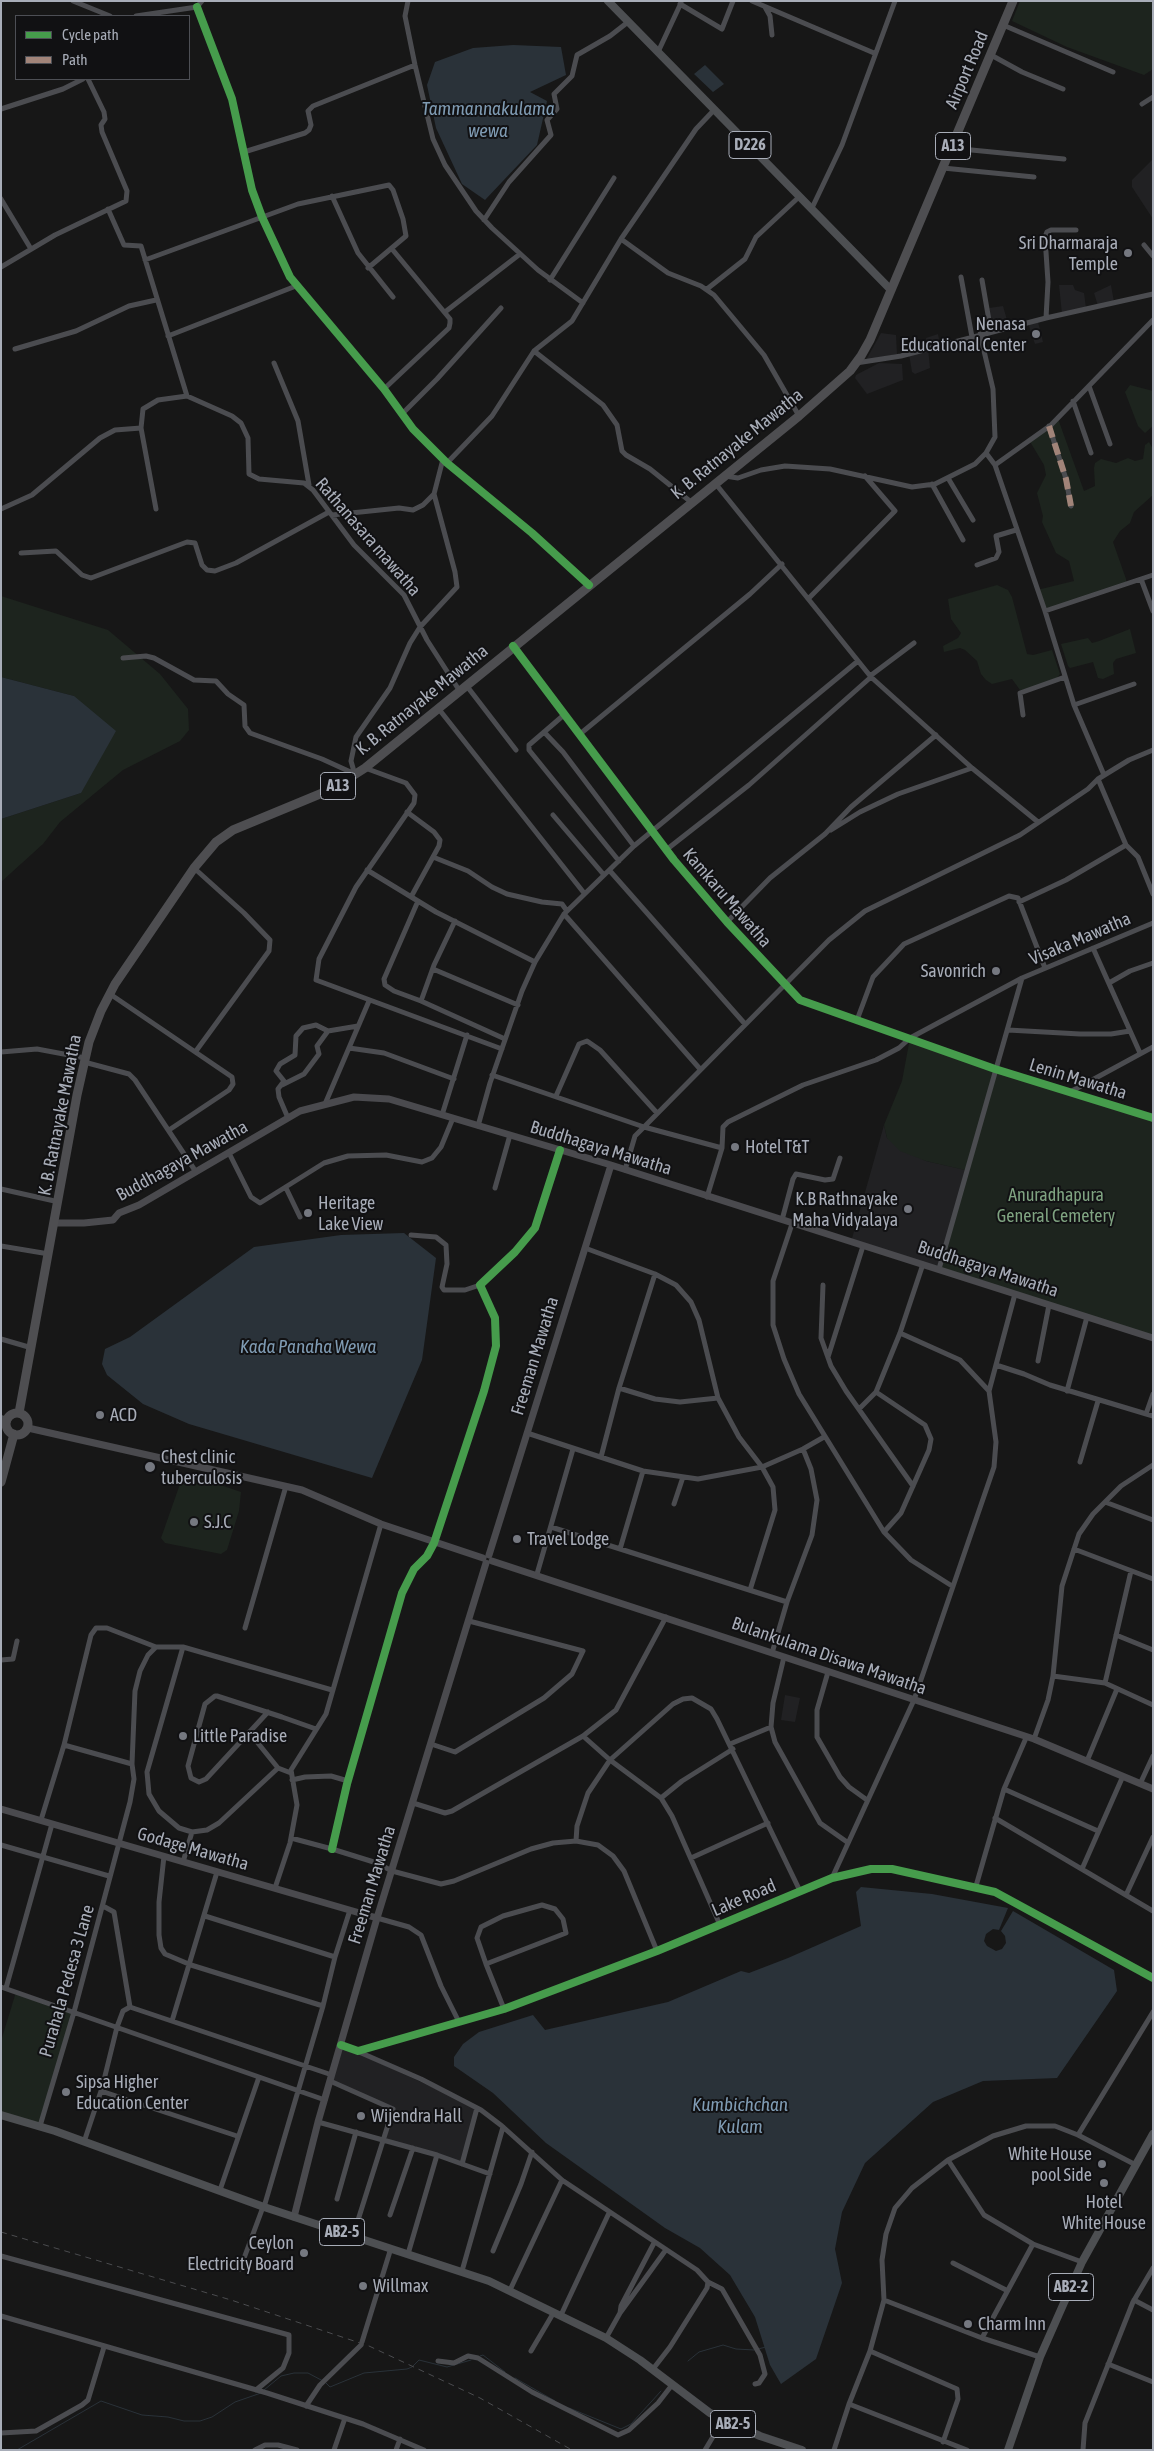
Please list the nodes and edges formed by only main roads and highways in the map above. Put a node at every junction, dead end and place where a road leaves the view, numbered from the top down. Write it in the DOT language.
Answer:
graph roads {
  1 [pos="1013,1"];
  2 [pos="610,2"];
  3 [pos="891,290"];
  4 [pos="611,1165"];
  5 [pos="55,1223"];
  6 [pos="1153,1338"];
  7 [pos="19,1414"];
  8 [pos="4,1420"];
  9 [pos="28,1428"];
  10 [pos="14,1434"];
  11 [pos="1,1482"];
  12 [pos="487,1559"];
  13 [pos="1153,1789"];
  14 [pos="1,1809"];
  15 [pos="377,1918"];
  16 [pos="1,2115"];
  17 [pos="1151,2139"];
  18 [pos="294,2217"];
  19 [pos="802,2450"];
  20 [pos="1008,2450"];
  1 -- 3 [label="highway, Airport Road / A13"];
  2 -- 3 [label="main road, D226"];
  3 -- 5 [label="highway, K. B. Ratnayake Mawatha / A13"];
  4 -- 5 [label="main road, Buddhagaya Mawatha"];
  4 -- 6 [label="main road, Buddhagaya Mawatha"];
  4 -- 12 [label="main road, Freeman Mawatha"];
  5 -- 7 [label="highway, K. B. Ratnayake Mawatha / A13"];
  7 -- 8 [label="highway"];
  7 -- 9 [label="highway"];
  8 -- 10 [label="highway"];
  9 -- 10 [label="highway"];
  9 -- 12 [label="main road, Bulankulama Disawa Mawatha"];
  10 -- 11 [label="highway"];
  12 -- 13 [label="main road, Bulankulama Disawa Mawatha"];
  12 -- 15 [label="main road, Freeman Mawatha"];
  14 -- 15 [label="main road, Godage Mawatha"];
  15 -- 18 [label="main road, Freeman Mawatha"];
  16 -- 18 [label="main road, AB2-5"];
  17 -- 20 [label="main road, AB2-2"];
  18 -- 19 [label="main road, AB2-5"];
}
